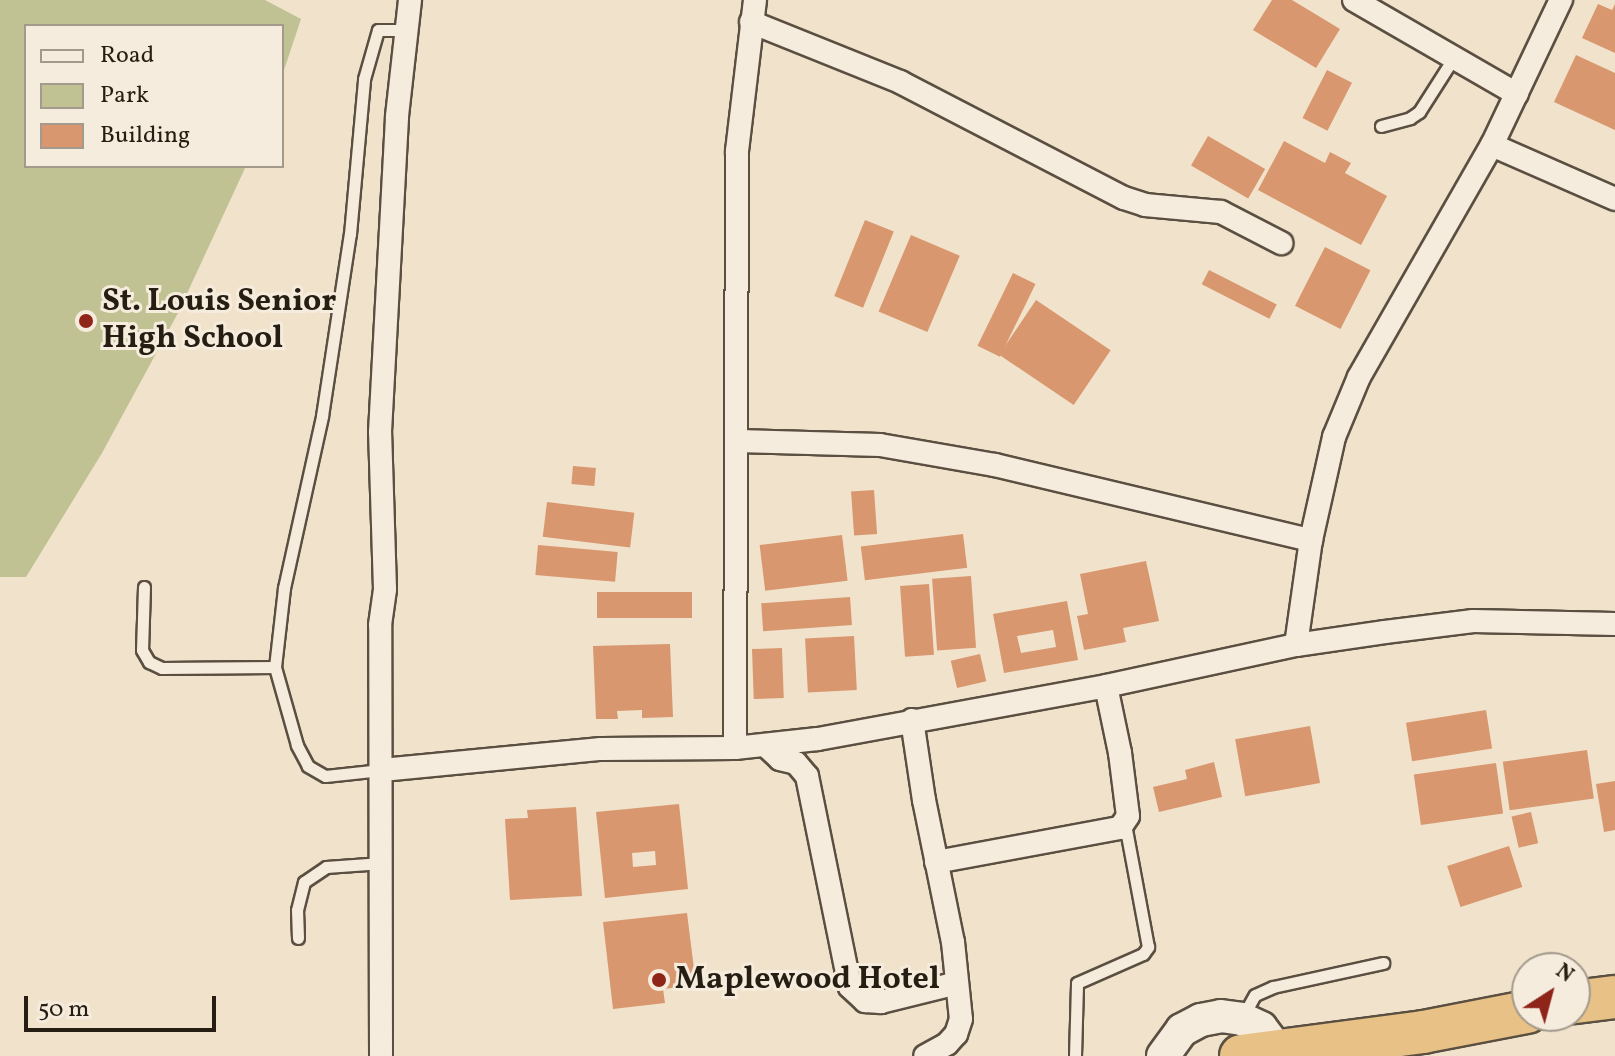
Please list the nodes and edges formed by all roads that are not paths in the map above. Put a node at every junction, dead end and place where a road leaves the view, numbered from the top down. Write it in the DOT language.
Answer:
graph roads {
  1 [pos="410,0"];
  2 [pos="1354,0"];
  3 [pos="1561,0"];
  4 [pos="753,11"];
  5 [pos="406,30"];
  6 [pos="1454,56"];
  7 [pos="1517,94"];
  8 [pos="1381,126"];
  9 [pos="1492,145"];
  10 [pos="1615,199"];
  11 [pos="1281,243"];
  12 [pos="738,441"];
  13 [pos="1311,540"];
  14 [pos="144,587"];
  15 [pos="1615,624"];
  16 [pos="1296,645"];
  17 [pos="275,667"];
  18 [pos="1106,686"];
  19 [pos="912,720"];
  20 [pos="765,745"];
  21 [pos="735,748"];
  22 [pos="382,770"];
  23 [pos="1125,822"];
  24 [pos="936,862"];
  25 [pos="382,863"];
  26 [pos="298,938"];
  27 [pos="1383,963"];
  28 [pos="957,983"];
  29 [pos="1615,997"];
  30 [pos="1591,1000"];
  31 [pos="1511,1015"];
  32 [pos="1261,1045"];
  33 [pos="381,1056"];
  34 [pos="925,1056"];
  35 [pos="1075,1056"];
  36 [pos="1163,1056"];
  1 -- 5 [label="street"];
  2 -- 6 [label="street"];
  3 -- 7 [label="street"];
  4 -- 11 [label="street"];
  4 -- 12 [label="street"];
  5 -- 17 [label="lane"];
  5 -- 22 [label="street"];
  6 -- 7 [label="street"];
  6 -- 8 [label="lane"];
  7 -- 9 [label="street"];
  9 -- 10 [label="street"];
  9 -- 13 [label="street"];
  12 -- 13 [label="street"];
  12 -- 21 [label="street"];
  13 -- 16 [label="street"];
  14 -- 17 [label="lane"];
  15 -- 16 [label="street"];
  16 -- 18 [label="street"];
  17 -- 22 [label="lane"];
  18 -- 19 [label="street"];
  18 -- 23 [label="street"];
  19 -- 20 [label="street"];
  19 -- 24 [label="street"];
  20 -- 21 [label="street"];
  20 -- 28 [label="street"];
  21 -- 22 [label="street"];
  22 -- 25 [label="street"];
  23 -- 24 [label="street"];
  23 -- 35 [label="lane"];
  24 -- 28 [label="street"];
  25 -- 26 [label="lane"];
  25 -- 33 [label="street"];
  27 -- 32 [label="lane"];
  28 -- 34 [label="street"];
  29 -- 30 [label="highway"];
  31 -- 32 [label="highway"];
  32 -- 36 [label="street"];
}
